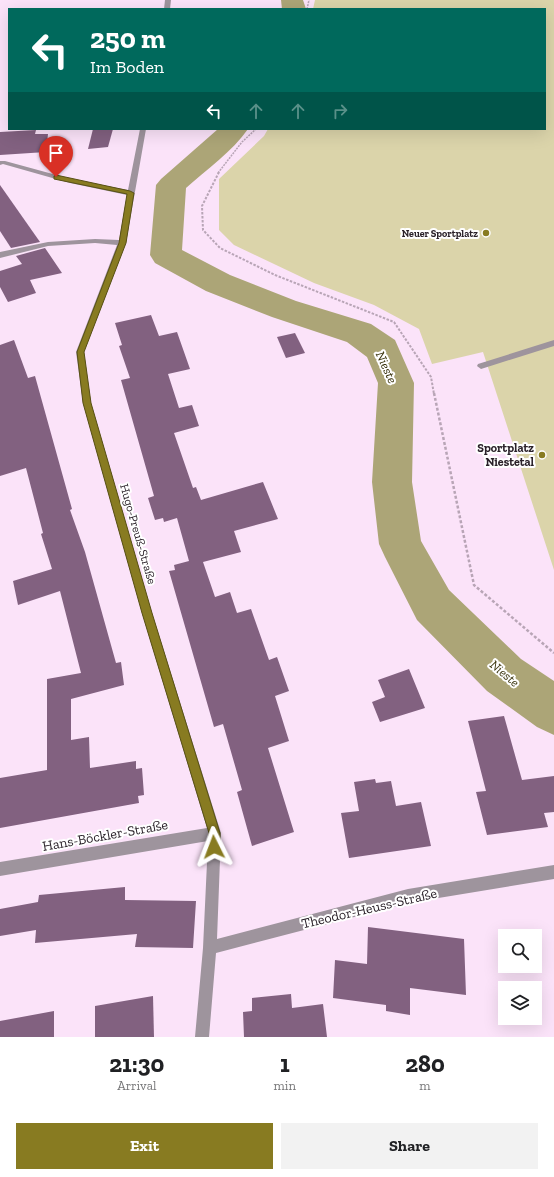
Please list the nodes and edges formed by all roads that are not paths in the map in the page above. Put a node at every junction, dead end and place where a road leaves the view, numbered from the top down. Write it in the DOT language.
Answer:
graph roads {
  1 [pos="143,130"];
  2 [pos="1,161"];
  3 [pos="130,193"];
  4 [pos="122,243"];
  5 [pos="0,255"];
  6 [pos="554,343"];
  7 [pos="481,366"];
  8 [pos="214,833"];
  9 [pos="0,869"];
  10 [pos="554,872"];
  11 [pos="210,948"];
  12 [pos="202,1037"];
  1 -- 3 [label="street, Hugo-Preuß-Straße"];
  2 -- 3 [label="street"];
  3 -- 4 [label="street, Hugo-Preuß-Straße"];
  4 -- 5 [label="street"];
  4 -- 8 [label="street, Hugo-Preuß-Straße"];
  6 -- 7 [label="street"];
  8 -- 9 [label="street, Hans-Böckler-Straße"];
  8 -- 11 [label="street, Hugo-Preuß-Straße"];
  10 -- 11 [label="street, Theodor-Heuss-Straße"];
  11 -- 12 [label="street, Hugo-Preuß-Straße"];
}
